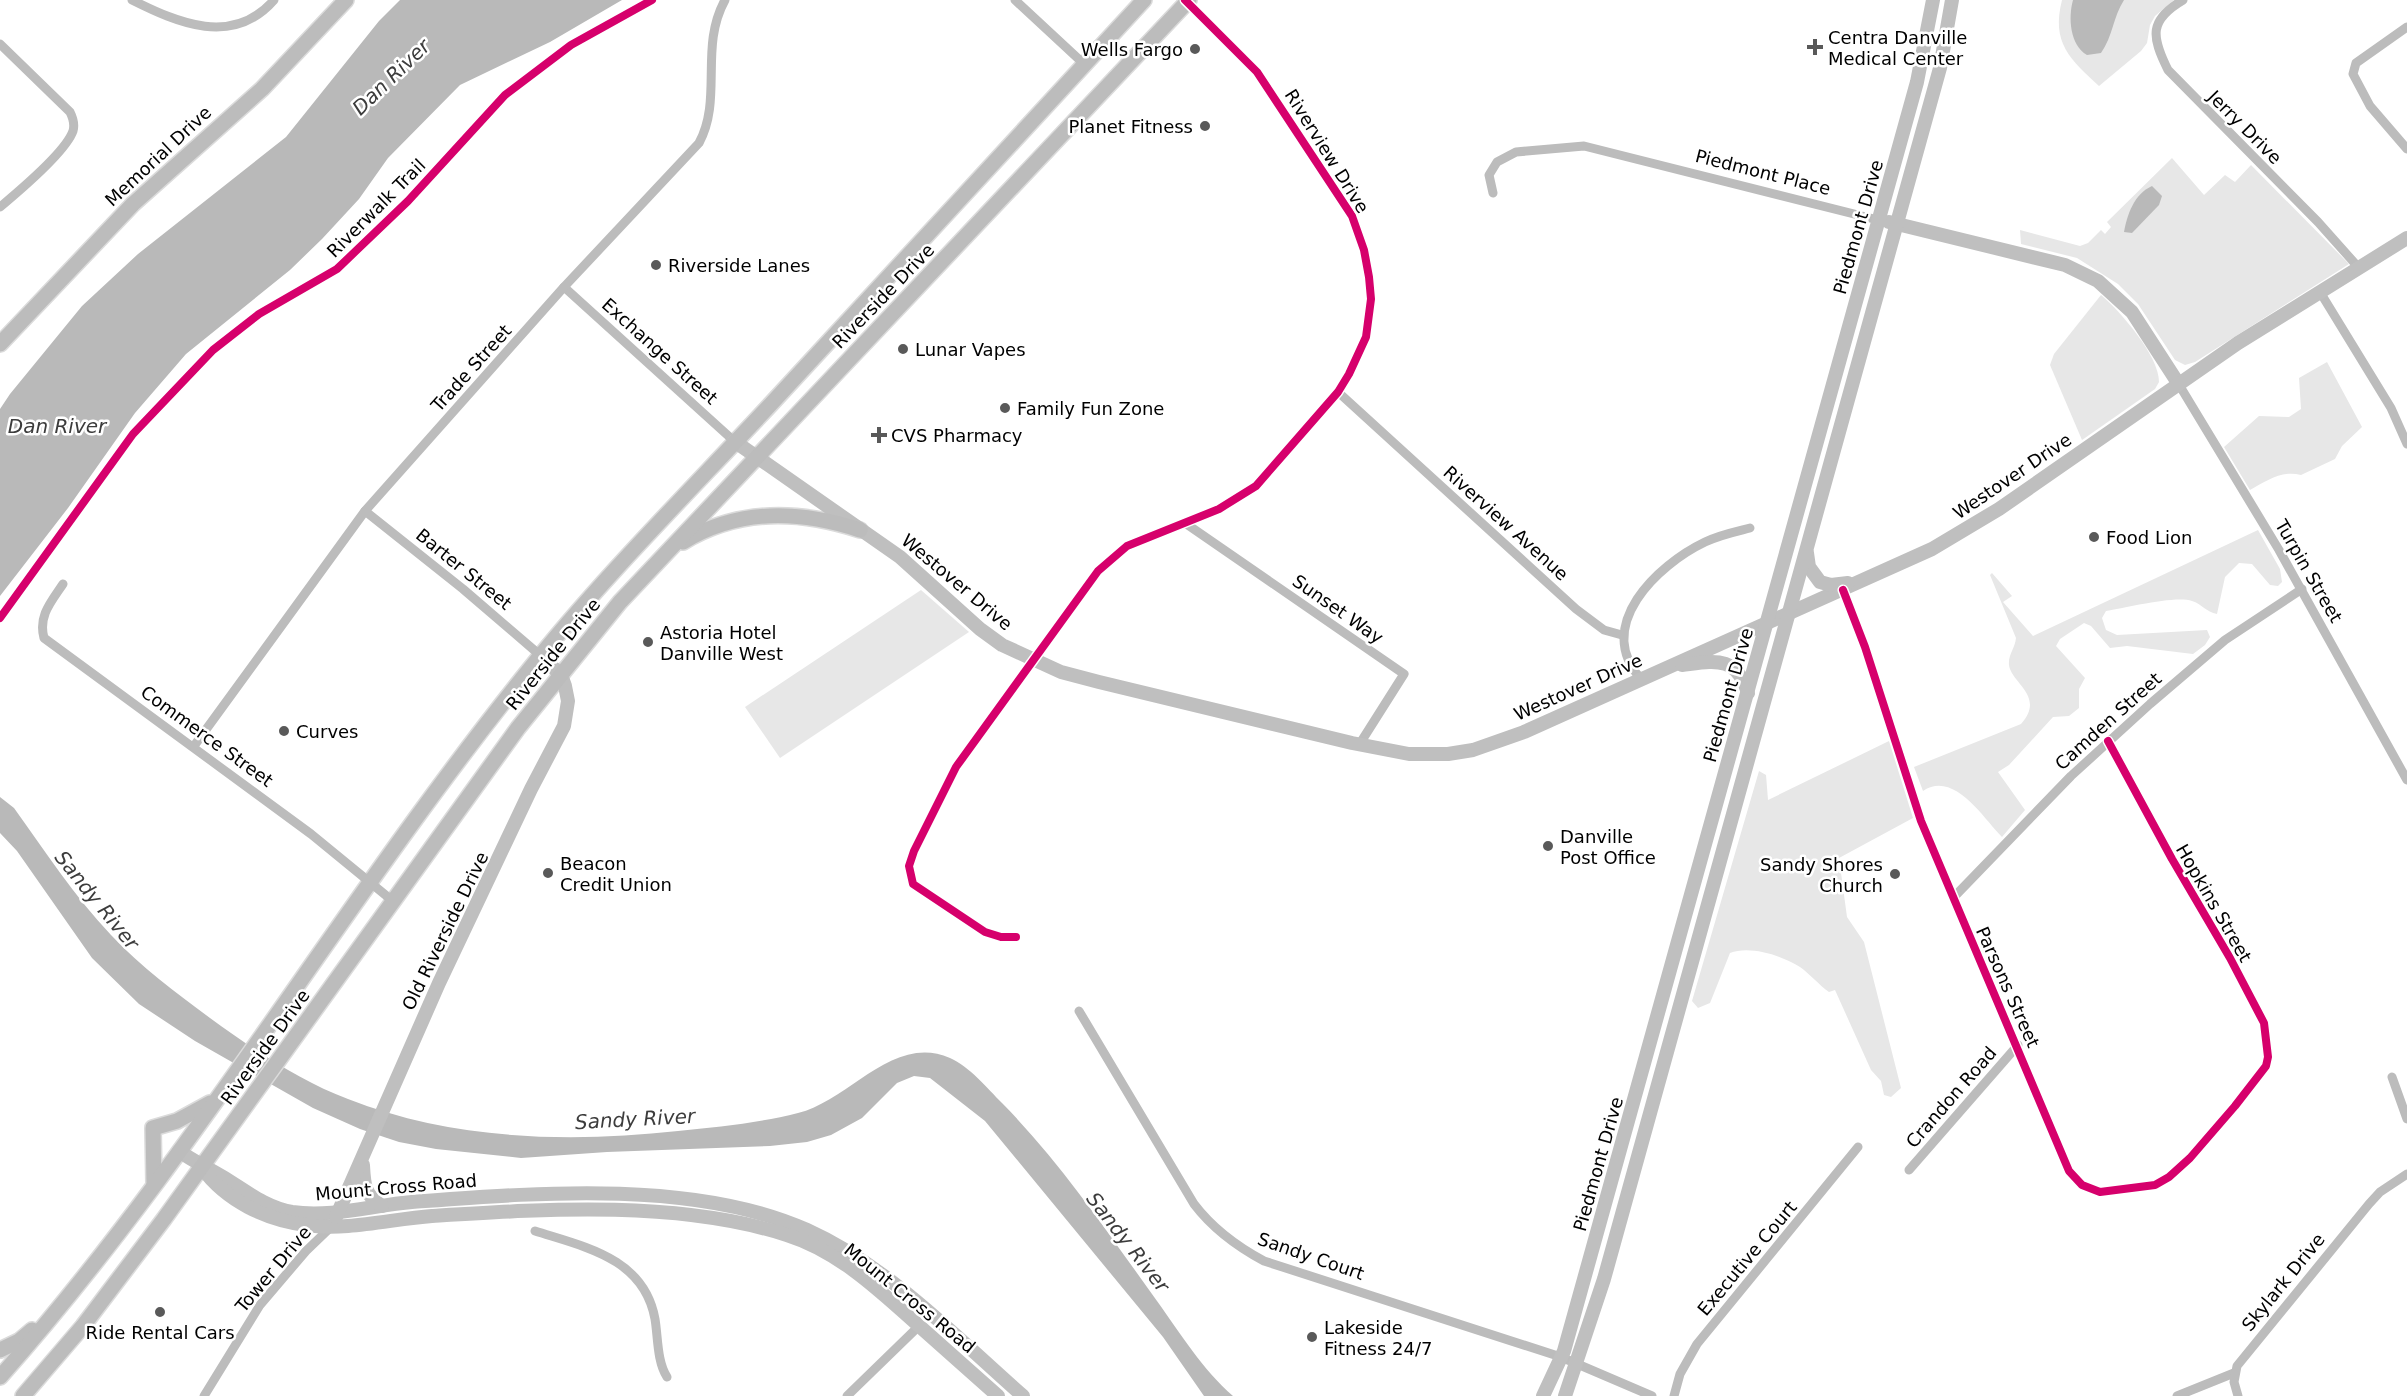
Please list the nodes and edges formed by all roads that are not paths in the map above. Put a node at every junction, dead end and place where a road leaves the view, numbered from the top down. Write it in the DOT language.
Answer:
graph roads {
  1 [pos="132,0"];
  2 [pos="274,0"];
  3 [pos="346,0"];
  4 [pos="725,0"];
  5 [pos="1015,0"];
  6 [pos="1144,0"];
  7 [pos="1933,0"];
  8 [pos="1952,0"];
  9 [pos="2183,0"];
  10 [pos="1187,1"];
  11 [pos="2407,27"];
  12 [pos="0,44"];
  13 [pos="1084,64"];
  14 [pos="2407,149"];
  15 [pos="1493,193"];
  16 [pos="0,207"];
  17 [pos="1878,220"];
  18 [pos="1897,223"];
  19 [pos="2407,238"];
  20 [pos="2359,268"];
  21 [pos="564,287"];
  22 [pos="2320,292"];
  23 [pos="0,344"];
  24 [pos="2178,383"];
  25 [pos="1338,392"];
  26 [pos="734,441"];
  27 [pos="2407,444"];
  28 [pos="758,456"];
  29 [pos="365,511"];
  30 [pos="1185,523"];
  31 [pos="1750,528"];
  32 [pos="860,530"];
  33 [pos="1806,549"];
  34 [pos="670,550"];
  35 [pos="1862,582"];
  36 [pos="63,584"];
  37 [pos="2302,589"];
  38 [pos="1843,590"];
  39 [pos="1788,614"];
  40 [pos="1767,623"];
  41 [pos="1622,634"];
  42 [pos="541,656"];
  43 [pos="1031,660"];
  44 [pos="1668,666"];
  45 [pos="561,675"];
  46 [pos="1641,679"];
  47 [pos="1748,693"];
  48 [pos="2108,741"];
  49 [pos="1359,745"];
  50 [pos="194,746"];
  51 [pos="2407,780"];
  52 [pos="372,882"];
  53 [pos="1953,898"];
  54 [pos="394,902"];
  55 [pos="1016,937"];
  56 [pos="1079,1011"];
  57 [pos="2018,1045"];
  58 [pos="2392,1077"];
  59 [pos="2253,1082"];
  60 [pos="216,1100"];
  61 [pos="2407,1119"];
  62 [pos="1858,1147"];
  63 [pos="179,1150"];
  64 [pos="364,1158"];
  65 [pos="201,1166"];
  66 [pos="1910,1170"];
  67 [pos="2407,1174"];
  68 [pos="154,1185"];
  69 [pos="382,1206"];
  70 [pos="339,1211"];
  71 [pos="331,1227"];
  72 [pos="535,1231"];
  73 [pos="58,1309"];
  74 [pos="919,1326"];
  75 [pos="0,1350"];
  76 [pos="1561,1357"];
  77 [pos="50,1365"];
  78 [pos="1577,1365"];
  79 [pos="2234,1373"];
  80 [pos="0,1377"];
  81 [pos="667,1377"];
  82 [pos="23,1396"];
  83 [pos="39,1396"];
  84 [pos="204,1396"];
  85 [pos="847,1396"];
  86 [pos="998,1396"];
  87 [pos="1023,1396"];
  88 [pos="1543,1396"];
  89 [pos="1565,1396"];
  90 [pos="1652,1396"];
  91 [pos="1674,1396"];
  92 [pos="2177,1396"];
  93 [pos="2238,1396"];
  1 -- 2 [label="street"];
  3 -- 23 [label="main road, Memorial Drive"];
  4 -- 21 [label="street, Trade Street"];
  5 -- 13 [label="street"];
  6 -- 13 [label="main road, Riverside Drive"];
  7 -- 17 [label="main road, Piedmont Drive"];
  8 -- 18 [label="main road, Piedmont Drive"];
  9 -- 20 [label="street, Jerry Drive"];
  10 -- 25 [label="street, Riverview Drive"];
  10 -- 28 [label="main road, Riverside Drive"];
  11 -- 14 [label="street"];
  12 -- 16 [label="street"];
  13 -- 26 [label="main road, Riverside Drive"];
  15 -- 17 [label="street, Piedmont Place"];
  17 -- 18 [label="main road, Piedmont Place"];
  17 -- 40 [label="main road, Piedmont Drive"];
  18 -- 24 [label="main road, Piedmont Place"];
  18 -- 33 [label="main road, Piedmont Drive"];
  19 -- 20 [label="main road, Westover Drive"];
  20 -- 22 [label="main road, Westover Drive"];
  21 -- 26 [label="street, Exchange Street"];
  21 -- 29 [label="street, Trade Street"];
  22 -- 24 [label="main road, Westover Drive"];
  22 -- 27 [label="street"];
  24 -- 35 [label="main road, Westover Drive"];
  24 -- 37 [label="street, Turpin Street"];
  25 -- 30 [label="street, Riverview Drive"];
  25 -- 41 [label="street, Riverview Avenue"];
  26 -- 28 [label="main road, Westover Drive"];
  26 -- 42 [label="main road, Riverside Drive"];
  28 -- 32 [label="main road, Westover Drive"];
  28 -- 34 [label="main road, Riverside Drive"];
  29 -- 42 [label="street, Barter Street"];
  29 -- 50 [label="street, Trade Street"];
  30 -- 43 [label="street, Riverview Drive"];
  30 -- 49 [label="street, Sunset Way"];
  31 -- 41 [label="street"];
  32 -- 34 [label="main road"];
  32 -- 43 [label="main road, Westover Drive"];
  33 -- 35 [label="main road"];
  33 -- 39 [label="main road, Piedmont Drive"];
  34 -- 45 [label="main road, Riverside Drive"];
  35 -- 38 [label="main road, Westover Drive"];
  36 -- 50 [label="street, Commerce Street"];
  37 -- 48 [label="street, Camden Street"];
  37 -- 51 [label="street, Turpin Street"];
  38 -- 39 [label="main road, Westover Drive"];
  38 -- 53 [label="street, Parsons Street"];
  39 -- 40 [label="main road, Westover Drive"];
  39 -- 78 [label="main road, Piedmont Drive"];
  40 -- 44 [label="main road, Westover Drive"];
  40 -- 47 [label="main road, Piedmont Drive"];
  41 -- 46 [label="street"];
  42 -- 45 [label="main road"];
  42 -- 52 [label="main road, Riverside Drive"];
  43 -- 49 [label="main road, Westover Drive"];
  43 -- 55 [label="street, Riverview Drive"];
  44 -- 46 [label="main road, Westover Drive"];
  44 -- 47 [label="main road"];
  45 -- 54 [label="main road, Riverside Drive"];
  45 -- 64 [label="main road, Old Riverside Drive"];
  46 -- 49 [label="main road, Westover Drive"];
  47 -- 76 [label="main road, Piedmont Drive"];
  48 -- 53 [label="street, Camden Street"];
  48 -- 59 [label="street, Hopkins Street"];
  50 -- 52 [label="street, Commerce Street"];
  52 -- 54 [label="street, Commerce Street"];
  52 -- 60 [label="main road, Riverside Drive"];
  53 -- 57 [label="street, Parsons Street"];
  54 -- 65 [label="main road, Riverside Drive"];
  56 -- 76 [label="street, Sandy Court"];
  57 -- 59 [label="street, Parsons Street"];
  57 -- 66 [label="street, Crandon Road"];
  58 -- 61 [label="street"];
  60 -- 63 [label="main road, Riverside Drive"];
  60 -- 68 [label="main road"];
  62 -- 91 [label="street, Executive Court"];
  63 -- 65 [label="main road"];
  63 -- 68 [label="main road, Riverside Drive"];
  64 -- 69 [label="main road"];
  64 -- 70 [label="main road, Old Riverside Drive"];
  65 -- 70 [label="main road, Mount Cross Road"];
  65 -- 71 [label="main road, Mount Cross Road"];
  65 -- 77 [label="main road, Riverside Drive"];
  67 -- 79 [label="street, Skylark Drive"];
  68 -- 73 [label="main road, Riverside Drive"];
  69 -- 70 [label="main road, Mount Cross Road"];
  69 -- 87 [label="main road, Mount Cross Road"];
  70 -- 71 [label="main road, Old Riverside Drive"];
  71 -- 74 [label="main road, Mount Cross Road"];
  71 -- 84 [label="street, Tower Drive"];
  72 -- 81 [label="street"];
  73 -- 75 [label="main road"];
  73 -- 80 [label="main road, Riverside Drive"];
  74 -- 85 [label="street"];
  74 -- 86 [label="main road, Mount Cross Road"];
  76 -- 78 [label="street, Sandy Court"];
  76 -- 88 [label="main road, Piedmont Drive"];
  77 -- 82 [label="main road, Riverside Drive"];
  77 -- 83 [label="main road"];
  78 -- 89 [label="main road, Piedmont Drive"];
  78 -- 90 [label="street, Sandy Court"];
  79 -- 92 [label="street"];
  79 -- 93 [label="street"];
}
